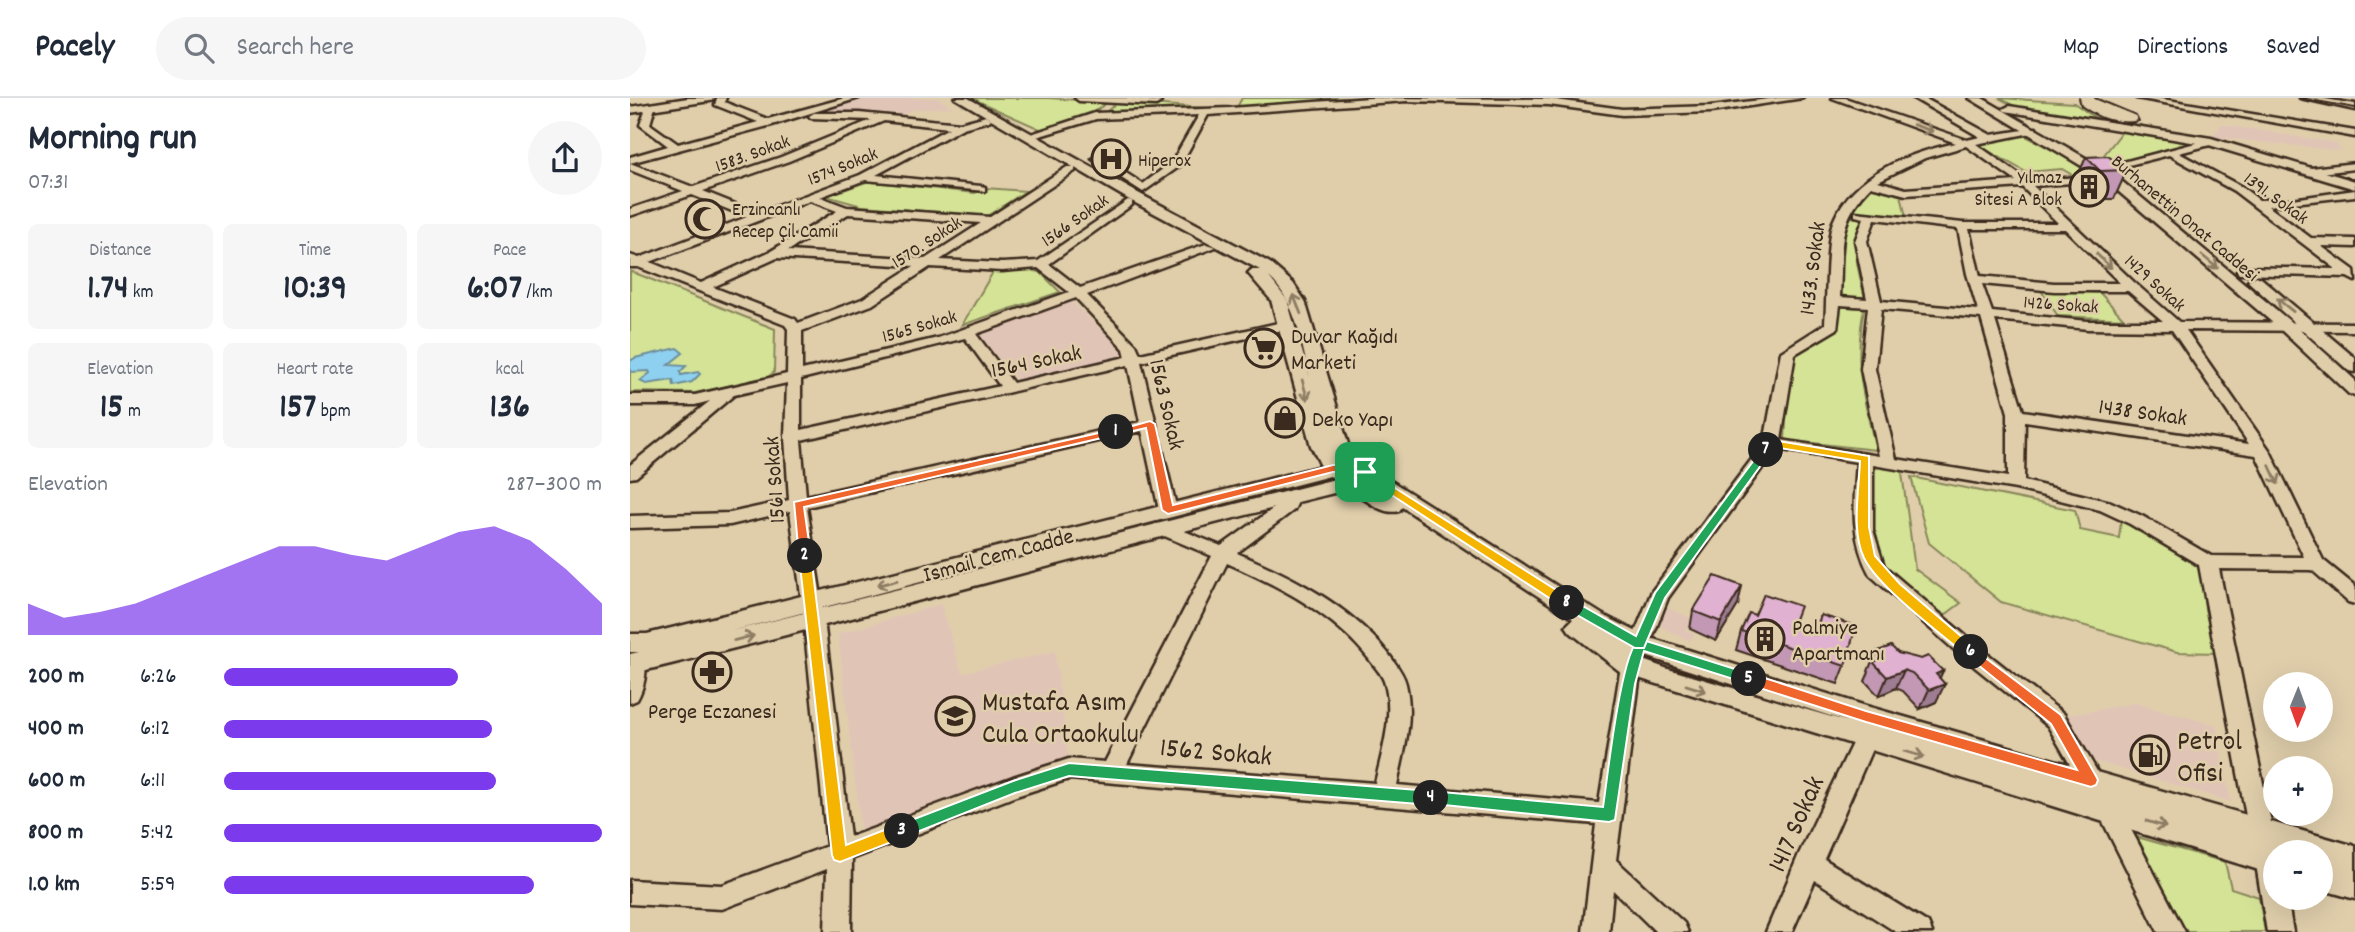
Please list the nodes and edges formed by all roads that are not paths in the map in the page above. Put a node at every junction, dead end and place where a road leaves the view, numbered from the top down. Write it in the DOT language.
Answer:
graph roads {
  1 [pos="690,98"];
  2 [pos="710,98"];
  3 [pos="722,98"];
  4 [pos="855,98"];
  5 [pos="947,98"];
  6 [pos="960,98"];
  7 [pos="1079,98"];
  8 [pos="1407,98"];
  9 [pos="1660,98"];
  10 [pos="1800,98"];
  11 [pos="1836,98"];
  12 [pos="1917,98"];
  13 [pos="1974,98"];
  14 [pos="1989,98"];
  15 [pos="2304,98"];
  16 [pos="2319,98"];
  17 [pos="1116,99"];
  18 [pos="1500,99"];
  19 [pos="1549,100"];
  20 [pos="2139,102"];
  21 [pos="650,103"];
  22 [pos="1233,105"];
  23 [pos="2355,106"];
  24 [pos="630,109"];
  25 [pos="2229,109"];
  26 [pos="2005,110"];
  27 [pos="1666,111"];
  28 [pos="1205,112"];
  29 [pos="797,115"];
  30 [pos="1095,116"];
  31 [pos="884,118"];
  32 [pos="986,119"];
  33 [pos="2065,120"];
  34 [pos="769,123"];
  35 [pos="2222,123"];
  36 [pos="2032,125"];
  37 [pos="960,126"];
  38 [pos="2049,130"];
  39 [pos="2355,134"];
  40 [pos="1030,136"];
  41 [pos="1990,139"];
  42 [pos="2211,142"];
  43 [pos="1969,144"];
  44 [pos="677,148"];
  45 [pos="2172,153"];
  46 [pos="1097,159"];
  47 [pos="630,160"];
  48 [pos="630,166"];
  49 [pos="2355,166"];
  50 [pos="1071,169"];
  51 [pos="2311,171"];
  52 [pos="2111,172"];
  53 [pos="864,177"];
  54 [pos="1872,183"];
  55 [pos="2024,183"];
  56 [pos="2355,185"];
  57 [pos="981,189"];
  58 [pos="695,191"];
  59 [pos="2355,193"];
  60 [pos="809,197"];
  61 [pos="1128,203"];
  62 [pos="2259,203"];
  63 [pos="1911,206"];
  64 [pos="846,210"];
  65 [pos="630,213"];
  66 [pos="1842,213"];
  67 [pos="1870,216"];
  68 [pos="757,217"];
  69 [pos="991,220"];
  70 [pos="1963,226"];
  71 [pos="2068,226"];
  72 [pos="2310,242"];
  73 [pos="2355,243"];
  74 [pos="1210,247"];
  75 [pos="775,254"];
  76 [pos="633,262"];
  77 [pos="931,262"];
  78 [pos="1041,264"];
  79 [pos="2243,271"];
  80 [pos="2352,275"];
  81 [pos="1975,279"];
  82 [pos="702,287"];
  83 [pos="2130,287"];
  84 [pos="1077,293"];
  85 [pos="1834,300"];
  86 [pos="1875,305"];
  87 [pos="1989,316"];
  88 [pos="2309,325"];
  89 [pos="1287,326"];
  90 [pos="2176,326"];
  91 [pos="2286,326"];
  92 [pos="2355,327"];
  93 [pos="795,329"];
  94 [pos="967,331"];
  95 [pos="1135,362"];
  96 [pos="2355,367"];
  97 [pos="794,377"];
  98 [pos="1010,389"];
  99 [pos="2355,390"];
  100 [pos="729,393"];
  101 [pos="630,400"];
  102 [pos="2017,415"];
  103 [pos="1150,424"];
  104 [pos="793,437"];
  105 [pos="1772,443"];
  106 [pos="1321,446"];
  107 [pos="2262,451"];
  108 [pos="1865,458"];
  109 [pos="1889,462"];
  110 [pos="630,473"];
  111 [pos="1349,474"];
  112 [pos="1303,476"];
  113 [pos="2016,484"];
  114 [pos="1292,496"];
  115 [pos="798,505"];
  116 [pos="1164,519"];
  117 [pos="630,522"];
  118 [pos="1222,554"];
  119 [pos="2208,562"];
  120 [pos="2316,565"];
  121 [pos="2355,597"];
  122 [pos="813,612"];
  123 [pos="1635,655"];
  124 [pos="632,657"];
  125 [pos="630,694"];
  126 [pos="1865,740"];
  127 [pos="1112,771"];
  128 [pos="2091,780"];
  129 [pos="1384,794"];
  130 [pos="2109,810"];
  131 [pos="1609,815"];
  132 [pos="2266,840"];
  133 [pos="2263,848"];
  134 [pos="2263,849"];
  135 [pos="840,855"];
  136 [pos="2333,857"];
  137 [pos="2355,860"];
  138 [pos="1808,862"];
  139 [pos="1604,864"];
  140 [pos="2333,879"];
  141 [pos="2355,885"];
  142 [pos="630,892"];
  143 [pos="2277,910"];
  144 [pos="838,932"];
  145 [pos="1596,932"];
  146 [pos="1675,932"];
  147 [pos="1779,932"];
  148 [pos="1919,932"];
  149 [pos="2172,932"];
  150 [pos="2280,932"];
  1 -- 21 [label="main road"];
  2 -- 21 [label="main road"];
  3 -- 34 [label="street"];
  4 -- 29 [label="street"];
  5 -- 32 [label="main road"];
  6 -- 40 [label="main road"];
  7 -- 17 [label="street"];
  8 -- 18 [label="street"];
  8 -- 22 [label="street"];
  9 -- 27 [label="street"];
  10 -- 27 [label="street"];
  11 -- 43 [label="street, 1429 Sokak, one-way"];
  12 -- 41 [label="street"];
  13 -- 26 [label="main road, Burhanettin Onat Caddesi"];
  14 -- 26 [label="main road, Burhanettin Onat Caddesi"];
  15 -- 23 [label="street"];
  16 -- 23 [label="street"];
  17 -- 22 [label="street"];
  17 -- 30 [label="street"];
  18 -- 19 [label="street"];
  19 -- 27 [label="street"];
  20 -- 25 [label="street"];
  21 -- 24 [label="main road"];
  21 -- 44 [label="street"];
  22 -- 28 [label="street"];
  25 -- 35 [label="street"];
  25 -- 39 [label="street"];
  26 -- 33 [label="main road"];
  26 -- 36 [label="main road, Burhanettin Onat Caddesi"];
  28 -- 30 [label="street"];
  28 -- 46 [label="street"];
  29 -- 31 [label="street"];
  29 -- 34 [label="street"];
  30 -- 40 [label="street"];
  31 -- 37 [label="street"];
  31 -- 58 [label="street, 1583. Sokak"];
  32 -- 37 [label="street, 1574 Sokak"];
  32 -- 50 [label="main road"];
  33 -- 36 [label="main road"];
  33 -- 38 [label="main road"];
  33 -- 42 [label="main road"];
  34 -- 44 [label="street"];
  36 -- 38 [label="main road, Burhanettin Onat Caddesi"];
  36 -- 41 [label="street, 1433. Sokak"];
  36 -- 52 [label="main road, Burhanettin Onat Caddesi"];
  37 -- 53 [label="street, 1574 Sokak"];
  38 -- 52 [label="main road, Burhanettin Onat Caddesi"];
  111 -- 40 [label="main road, one-way"];
  41 -- 43 [label="street, 1433. Sokak"];
  42 -- 45 [label="street"];
  42 -- 51 [label="main road"];
  43 -- 54 [label="street, 1433. Sokak"];
  43 -- 55 [label="street, 1429 Sokak"];
  44 -- 47 [label="street"];
  45 -- 52 [label="street"];
  45 -- 62 [label="street, 1391. Sokak"];
  48 -- 58 [label="street"];
  49 -- 51 [label="street"];
  50 -- 61 [label="main road"];
  50 -- 69 [label="street, 1570. Sokak"];
  51 -- 56 [label="main road"];
  52 -- 55 [label="street"];
  52 -- 79 [label="main road, Burhanettin Onat Caddesi"];
  52 -- 91 [label="main road, Burhanettin Onat Caddesi, one-way"];
  53 -- 57 [label="street"];
  53 -- 60 [label="street, 1574 Sokak"];
  54 -- 63 [label="street"];
  54 -- 66 [label="street, 1433. Sokak"];
  55 -- 63 [label="street"];
  55 -- 71 [label="street, 1429 Sokak"];
  58 -- 65 [label="street, 1583. Sokak"];
  58 -- 68 [label="street"];
  59 -- 62 [label="street"];
  60 -- 64 [label="street"];
  60 -- 68 [label="street, 1574 Sokak"];
  61 -- 74 [label="main road"];
  61 -- 78 [label="street, 1566 Sokak"];
  62 -- 72 [label="street, 1391. Sokak"];
  63 -- 67 [label="street"];
  63 -- 70 [label="street"];
  64 -- 69 [label="street"];
  64 -- 75 [label="street"];
  66 -- 67 [label="street"];
  66 -- 85 [label="street, 1433. Sokak"];
  67 -- 86 [label="street"];
  68 -- 76 [label="street, 1574 Sokak"];
  69 -- 77 [label="street, 1570. Sokak"];
  70 -- 71 [label="street"];
  70 -- 81 [label="street"];
  71 -- 83 [label="street, 1429 Sokak, one-way"];
  72 -- 73 [label="street"];
  72 -- 80 [label="street, 1391. Sokak"];
  74 -- 84 [label="street, 1565 Sokak"];
  74 -- 89 [label="main road"];
  75 -- 77 [label="street"];
  75 -- 82 [label="street"];
  76 -- 82 [label="street"];
  77 -- 78 [label="street"];
  77 -- 93 [label="street, 1570. Sokak"];
  78 -- 84 [label="street, 1563 Sokak"];
  79 -- 80 [label="street"];
  88 -- 79 [label="main road, Burhanettin Onat Caddesi, one-way"];
  81 -- 83 [label="street"];
  81 -- 87 [label="street"];
  82 -- 93 [label="street"];
  83 -- 90 [label="street, 1429 Sokak"];
  84 -- 94 [label="street, 1565 Sokak"];
  84 -- 95 [label="street, 1563 Sokak"];
  85 -- 86 [label="street, 1426 Sokak"];
  85 -- 105 [label="street, 1433. Sokak"];
  86 -- 87 [label="street, 1426 Sokak"];
  86 -- 109 [label="street"];
  87 -- 90 [label="street, 1426 Sokak"];
  87 -- 102 [label="street"];
  88 -- 91 [label="street, 1426 Sokak"];
  88 -- 92 [label="street, 1426 Sokak"];
  88 -- 96 [label="main road, Burhanettin Onat Caddesi"];
  89 -- 95 [label="street, 1564 Sokak"];
  89 -- 106 [label="main road, one-way"];
  90 -- 91 [label="street, 1426 Sokak"];
  90 -- 107 [label="street, 1429 Sokak"];
  91 -- 99 [label="main road, Burhanettin Onat Caddesi"];
  93 -- 97 [label="street, 1561 Sokak"];
  94 -- 97 [label="street, 1565 Sokak"];
  94 -- 98 [label="street"];
  95 -- 98 [label="street, 1564 Sokak"];
  95 -- 103 [label="street, 1563 Sokak"];
  97 -- 100 [label="street, 1565 Sokak"];
  97 -- 104 [label="street, 1561 Sokak"];
  98 -- 104 [label="street, 1564 Sokak"];
  100 -- 101 [label="street, 1565 Sokak"];
  100 -- 110 [label="street"];
  102 -- 107 [label="street, 1438 Sokak"];
  102 -- 113 [label="street"];
  103 -- 115 [label="street"];
  103 -- 116 [label="street, 1563 Sokak"];
  104 -- 115 [label="street, 1561 Sokak"];
  105 -- 108 [label="street"];
  105 -- 123 [label="street, 1433. Sokak"];
  106 -- 111 [label="main road"];
  106 -- 112 [label="main road"];
  107 -- 120 [label="street, 1429 Sokak, one-way"];
  108 -- 109 [label="street"];
  108 -- 128 [label="street"];
  109 -- 113 [label="street"];
  111 -- 112 [label="main road, Ismail Cem Cadde"];
  111 -- 114 [label="main road, Ismail Cem Cadde"];
  111 -- 123 [label="main road"];
  112 -- 116 [label="main road, Ismail Cem Cadde"];
  113 -- 119 [label="street"];
  114 -- 116 [label="main road, Ismail Cem Cadde"];
  114 -- 118 [label="street"];
  115 -- 117 [label="street"];
  115 -- 122 [label="street, 1561 Sokak"];
  116 -- 118 [label="street"];
  116 -- 122 [label="main road, Ismail Cem Cadde"];
  118 -- 127 [label="street"];
  118 -- 129 [label="street"];
  119 -- 120 [label="street"];
  119 -- 132 [label="street"];
  120 -- 121 [label="street, 1429 Sokak"];
  122 -- 124 [label="main road, Ismail Cem Cadde"];
  122 -- 135 [label="street, 1561 Sokak"];
  123 -- 126 [label="main road, one-way"];
  123 -- 128 [label="main road"];
  123 -- 131 [label="street, 1433. Sokak"];
  124 -- 125 [label="street"];
  126 -- 130 [label="main road, one-way"];
  126 -- 138 [label="street, 1417 Sokak"];
  127 -- 129 [label="street, 1562 Sokak"];
  127 -- 135 [label="street, 1562 Sokak"];
  128 -- 133 [label="main road"];
  129 -- 131 [label="street, 1562 Sokak"];
  130 -- 134 [label="main road, one-way"];
  130 -- 149 [label="street"];
  131 -- 139 [label="street, 1433. Sokak"];
  135 -- 142 [label="street, 1562 Sokak"];
  135 -- 144 [label="street, 1561 Sokak"];
  136 -- 137 [label="main road"];
  138 -- 147 [label="street, 1417 Sokak"];
  138 -- 148 [label="street"];
  139 -- 145 [label="street, 1433. Sokak"];
  139 -- 146 [label="street"];
  140 -- 141 [label="main road"];
  143 -- 150 [label="street"];
}
